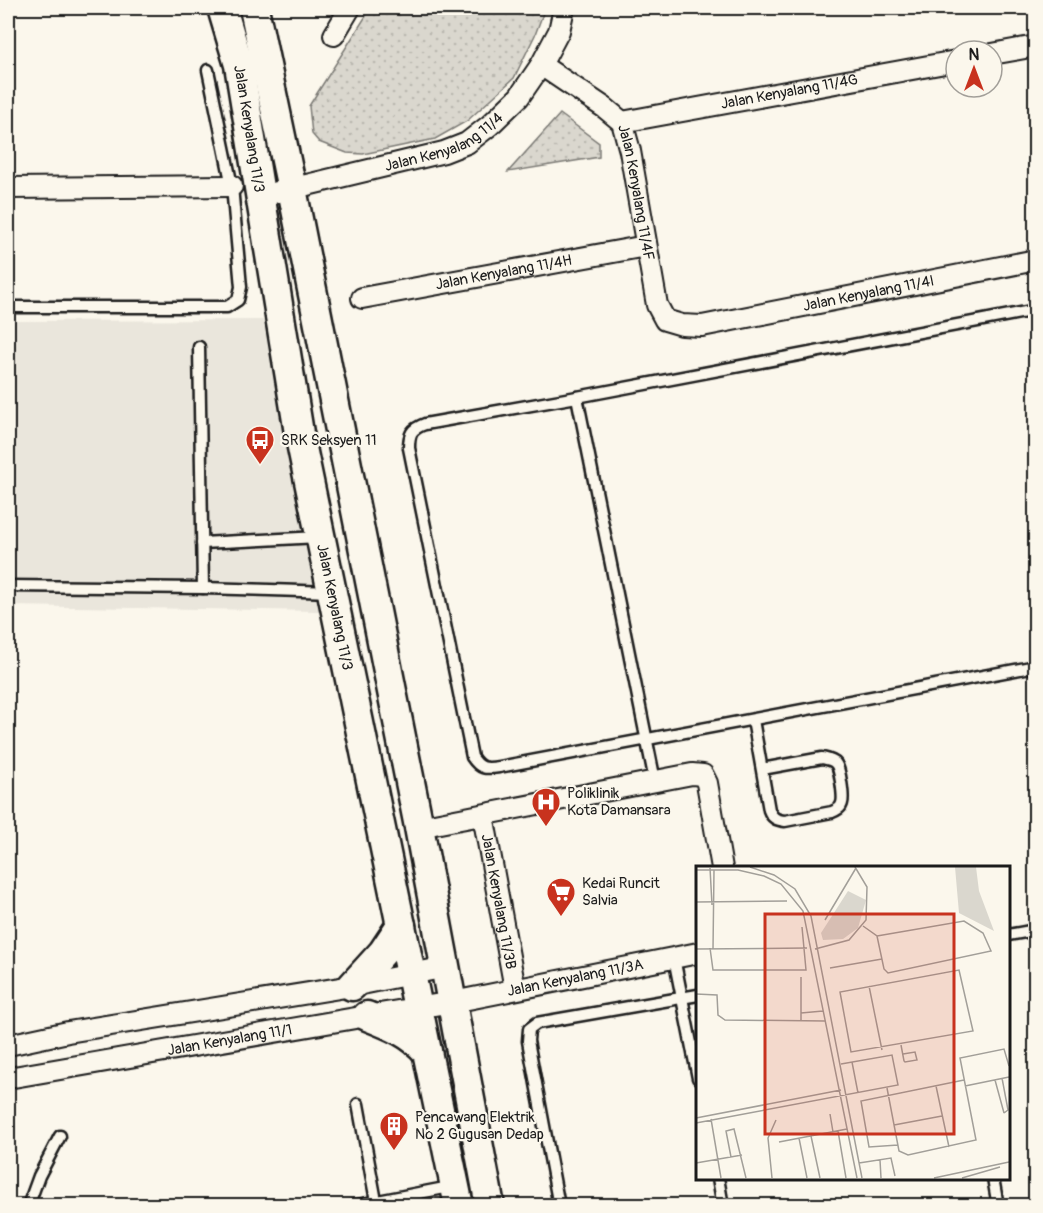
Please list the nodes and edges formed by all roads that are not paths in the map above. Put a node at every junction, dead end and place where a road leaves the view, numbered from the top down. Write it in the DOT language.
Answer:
graph roads {
  1 [pos="222,8"];
  2 [pos="254,8"];
  3 [pos="350,8"];
  4 [pos="564,8"];
  5 [pos="334,35"];
  6 [pos="1035,46"];
  7 [pos="1004,52"];
  8 [pos="944,63"];
  9 [pos="541,65"];
  10 [pos="208,70"];
  11 [pos="622,122"];
  12 [pos="232,186"];
  13 [pos="8,188"];
  14 [pos="292,189"];
  15 [pos="261,196"];
  16 [pos="646,246"];
  17 [pos="1035,260"];
  18 [pos="362,298"];
  19 [pos="8,308"];
  20 [pos="1035,310"];
  21 [pos="702,326"];
  22 [pos="199,347"];
  23 [pos="577,397"];
  24 [pos="321,537"];
  25 [pos="202,543"];
  26 [pos="8,586"];
  27 [pos="203,588"];
  28 [pos="332,592"];
  29 [pos="1035,666"];
  30 [pos="753,720"];
  31 [pos="646,740"];
  32 [pos="762,769"];
  33 [pos="656,781"];
  34 [pos="483,815"];
  35 [pos="419,827"];
  36 [pos="722,866"];
  37 [pos="400,925"];
  38 [pos="1035,930"];
  39 [pos="1010,935"];
  40 [pos="696,953"];
  41 [pos="674,958"];
  42 [pos="446,967"];
  43 [pos="411,974"];
  44 [pos="352,986"];
  45 [pos="515,989"];
  46 [pos="696,995"];
  47 [pos="682,998"];
  48 [pos="453,1002"];
  49 [pos="417,1008"];
  50 [pos="367,1016"];
  51 [pos="8,1045"];
  52 [pos="427,1052"];
  53 [pos="696,1068"];
  54 [pos="8,1078"];
  55 [pos="358,1104"];
  56 [pos="60,1136"];
  57 [pos="718,1180"];
  58 [pos="993,1180"];
  59 [pos="457,1196"];
  60 [pos="376,1201"];
  61 [pos="404,1201"];
  62 [pos="28,1206"];
  63 [pos="352,1206"];
  64 [pos="490,1206"];
  65 [pos="559,1206"];
  66 [pos="723,1206"];
  67 [pos="998,1206"];
  1 -- 15 [label="street, Jalan Kenyalang 11/3"];
  2 -- 14 [label="street, Jalan Kenyalang 11/3"];
  3 -- 5 [label="street"];
  4 -- 9 [label="street, Jalan Kenyalang 11/4"];
  6 -- 7 [label="street"];
  8 -- 11 [label="street, Jalan Kenyalang 11/4G"];
  9 -- 11 [label="street, Jalan Kenyalang 11/4F"];
  9 -- 14 [label="street, Jalan Kenyalang 11/4"];
  10 -- 12 [label="lane"];
  11 -- 16 [label="street, Jalan Kenyalang 11/4F"];
  12 -- 13 [label="street"];
  12 -- 19 [label="lane"];
  14 -- 15 [label="street, Jalan Kenyalang 11/4"];
  14 -- 35 [label="street, Jalan Kenyalang 11/3"];
  15 -- 24 [label="street, Jalan Kenyalang 11/3"];
  16 -- 18 [label="street, Jalan Kenyalang 11/4H"];
  16 -- 21 [label="street, Jalan Kenyalang 11/4F"];
  17 -- 21 [label="street, Jalan Kenyalang 11/4I"];
  20 -- 23 [label="lane"];
  22 -- 25 [label="lane"];
  23 -- 31 [label="lane"];
  23 -- 31 [label="lane"];
  24 -- 25 [label="lane"];
  24 -- 28 [label="street, Jalan Kenyalang 11/3"];
  25 -- 27 [label="lane"];
  26 -- 27 [label="lane"];
  27 -- 28 [label="lane"];
  28 -- 37 [label="street, Jalan Kenyalang 11/3"];
  29 -- 30 [label="lane"];
  30 -- 31 [label="lane"];
  30 -- 32 [label="lane"];
  31 -- 33 [label="lane"];
  32 -- 32 [label="lane"];
  33 -- 34 [label="street"];
  33 -- 36 [label="street"];
  34 -- 35 [label="street"];
  34 -- 45 [label="street, Jalan Kenyalang 11/3B"];
  35 -- 42 [label="street, Jalan Kenyalang 11/3"];
  37 -- 43 [label="street, Jalan Kenyalang 11/3"];
  37 -- 44 [label="street"];
  38 -- 39 [label="lane"];
  40 -- 41 [label="street, Jalan Kenyalang 11/3A"];
  41 -- 45 [label="street, Jalan Kenyalang 11/3A"];
  41 -- 47 [label="lane"];
  42 -- 43 [label="street"];
  42 -- 48 [label="street, Jalan Kenyalang 11/3"];
  43 -- 44 [label="street"];
  43 -- 49 [label="street, Jalan Kenyalang 11/3"];
  44 -- 51 [label="street"];
  45 -- 48 [label="street, Jalan Kenyalang 11/3A"];
  46 -- 47 [label="lane"];
  47 -- 53 [label="lane"];
  47 -- 65 [label="lane"];
  48 -- 49 [label="street, Jalan Kenyalang 11/1"];
  48 -- 64 [label="street, Jalan Kenyalang 11/3"];
  49 -- 50 [label="street, Jalan Kenyalang 11/1"];
  49 -- 52 [label="street, Jalan Kenyalang 11/3"];
  50 -- 52 [label="street"];
  50 -- 54 [label="street, Jalan Kenyalang 11/1"];
  52 -- 59 [label="street, Jalan Kenyalang 11/3"];
  55 -- 60 [label="lane"];
  56 -- 62 [label="lane"];
  57 -- 66 [label="lane"];
  58 -- 67 [label="lane"];
  59 -- 61 [label="lane"];
  60 -- 61 [label="lane"];
  60 -- 63 [label="lane"];
}
